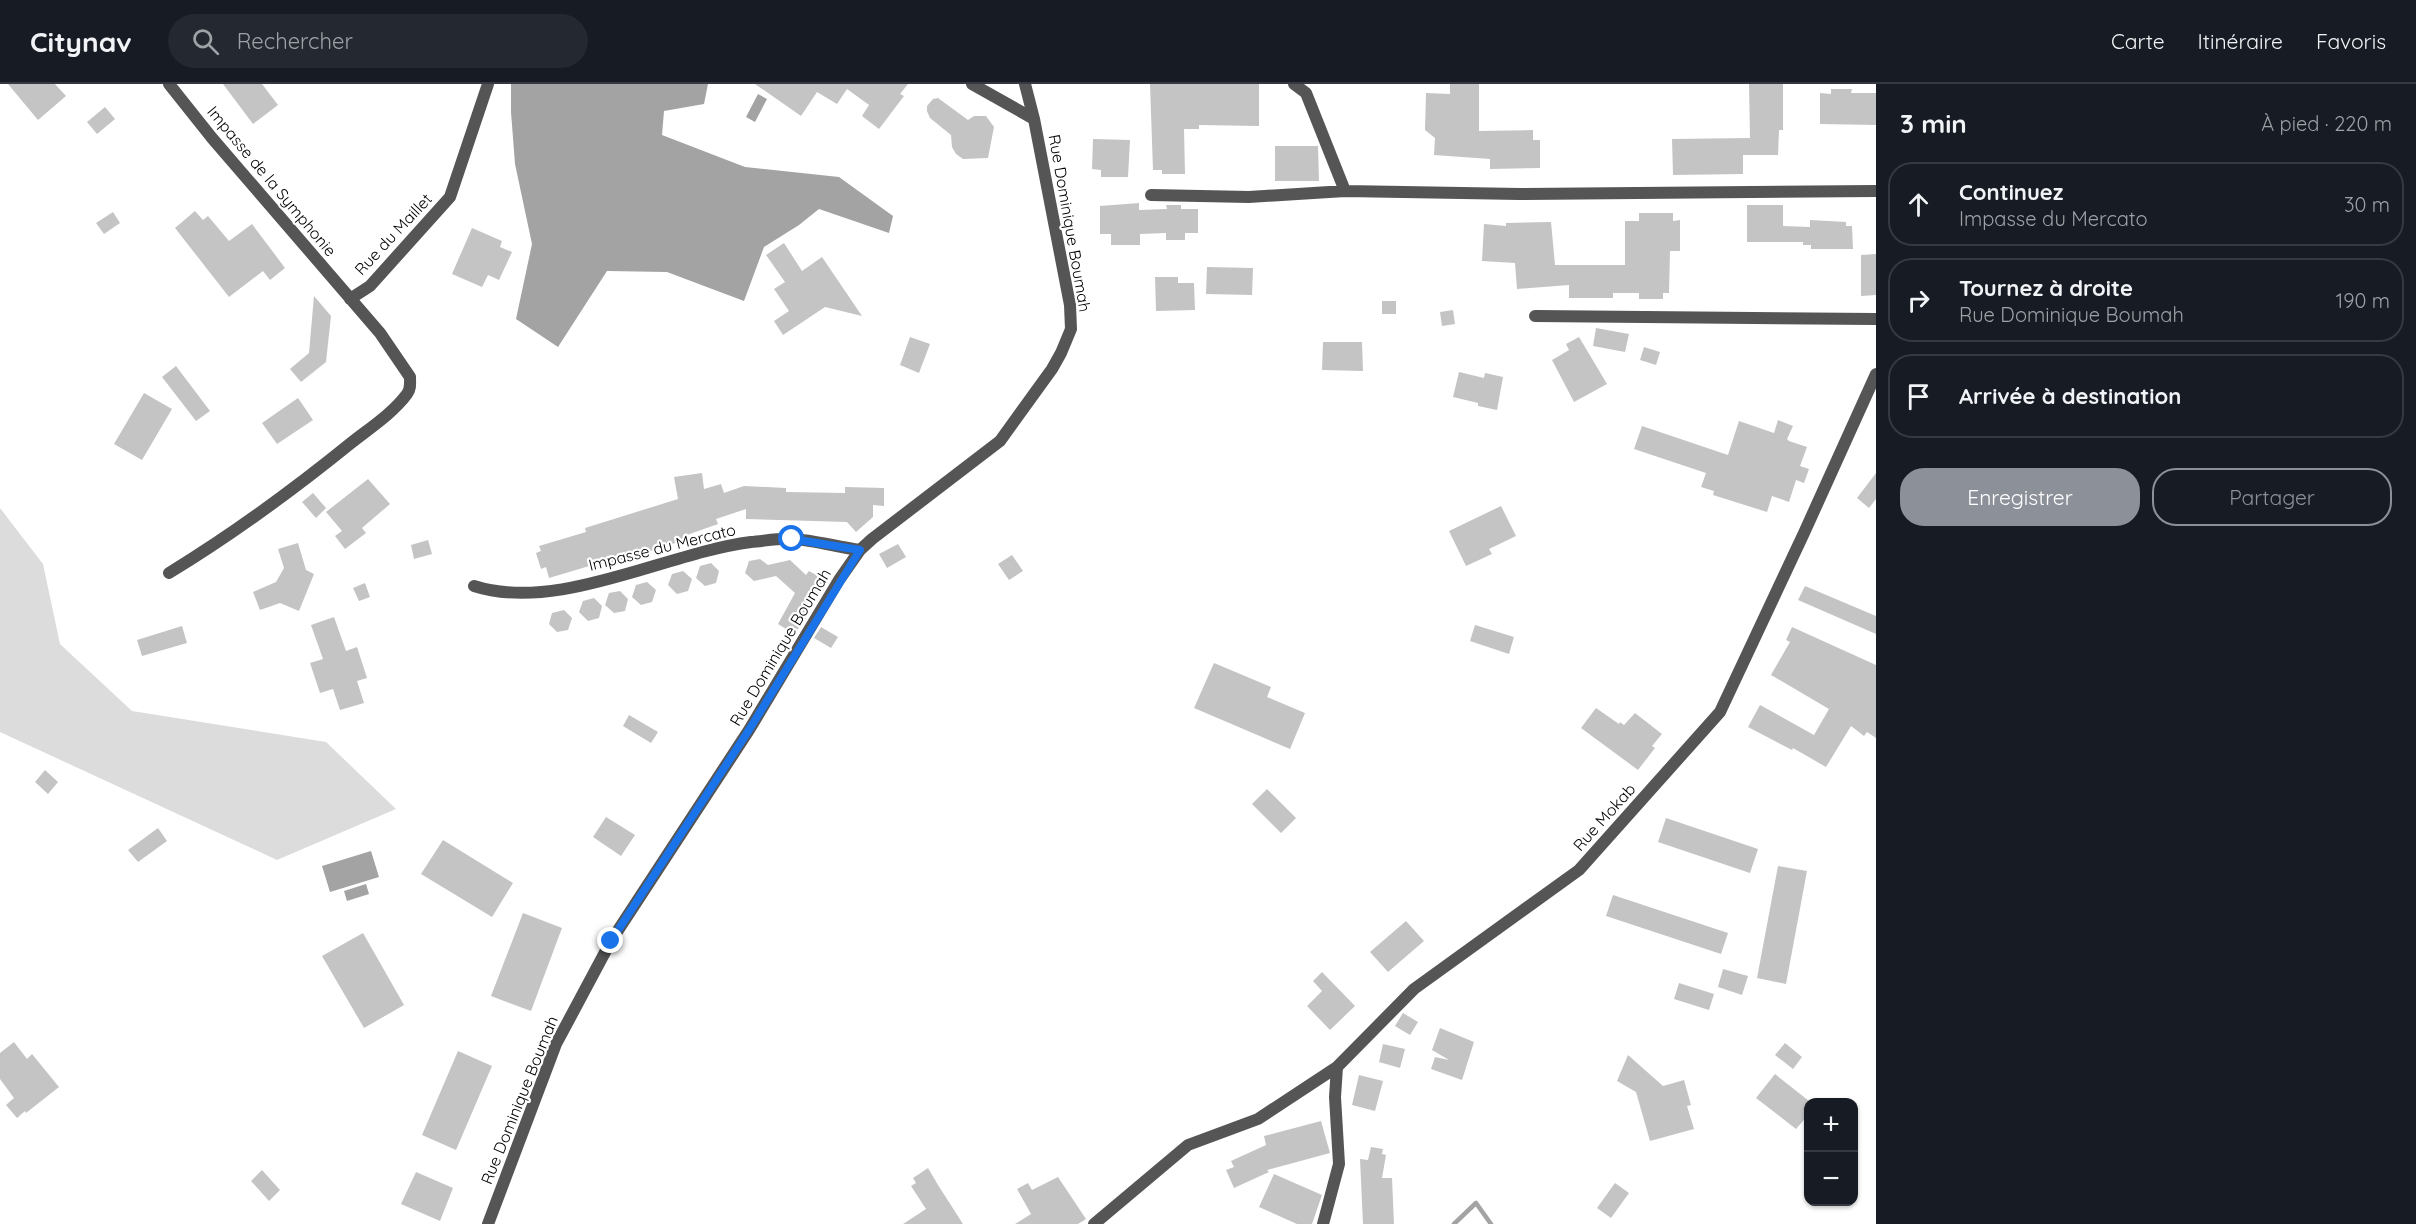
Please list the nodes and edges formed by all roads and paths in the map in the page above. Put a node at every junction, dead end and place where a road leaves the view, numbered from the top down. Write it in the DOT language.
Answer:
graph roads {
  1 [pos="169,84"];
  2 [pos="475,84"];
  3 [pos="972,84"];
  4 [pos="1025,84"];
  5 [pos="1294,84"];
  6 [pos="487,87"];
  7 [pos="1035,119"];
  8 [pos="1345,191"];
  9 [pos="1876,191"];
  10 [pos="1151,195"];
  11 [pos="350,299"];
  12 [pos="1535,316"];
  13 [pos="1876,320"];
  14 [pos="1876,374"];
  15 [pos="860,550"];
  16 [pos="169,573"];
  17 [pos="474,586"];
  18 [pos="1336,1067"];
  19 [pos="488,1224"];
  20 [pos="1094,1224"];
  21 [pos="1323,1224"];
  1 -- 11 [label="street, Impasse de la Symphonie"];
  2 -- 6 [label="street"];
  3 -- 7 [label="street"];
  4 -- 7 [label="street, Rue Dominique Boumah"];
  5 -- 8 [label="street"];
  6 -- 11 [label="street, Rue du Maillet"];
  7 -- 15 [label="street, Rue Dominique Boumah"];
  8 -- 9 [label="street"];
  8 -- 10 [label="street"];
  11 -- 16 [label="street, Impasse de la Symphonie"];
  12 -- 13 [label="street"];
  14 -- 18 [label="street, Rue Mokab"];
  15 -- 17 [label="street, Impasse du Mercato"];
  15 -- 19 [label="street, Rue Dominique Boumah"];
  18 -- 20 [label="street, Rue Mokab"];
  18 -- 21 [label="street"];
}
